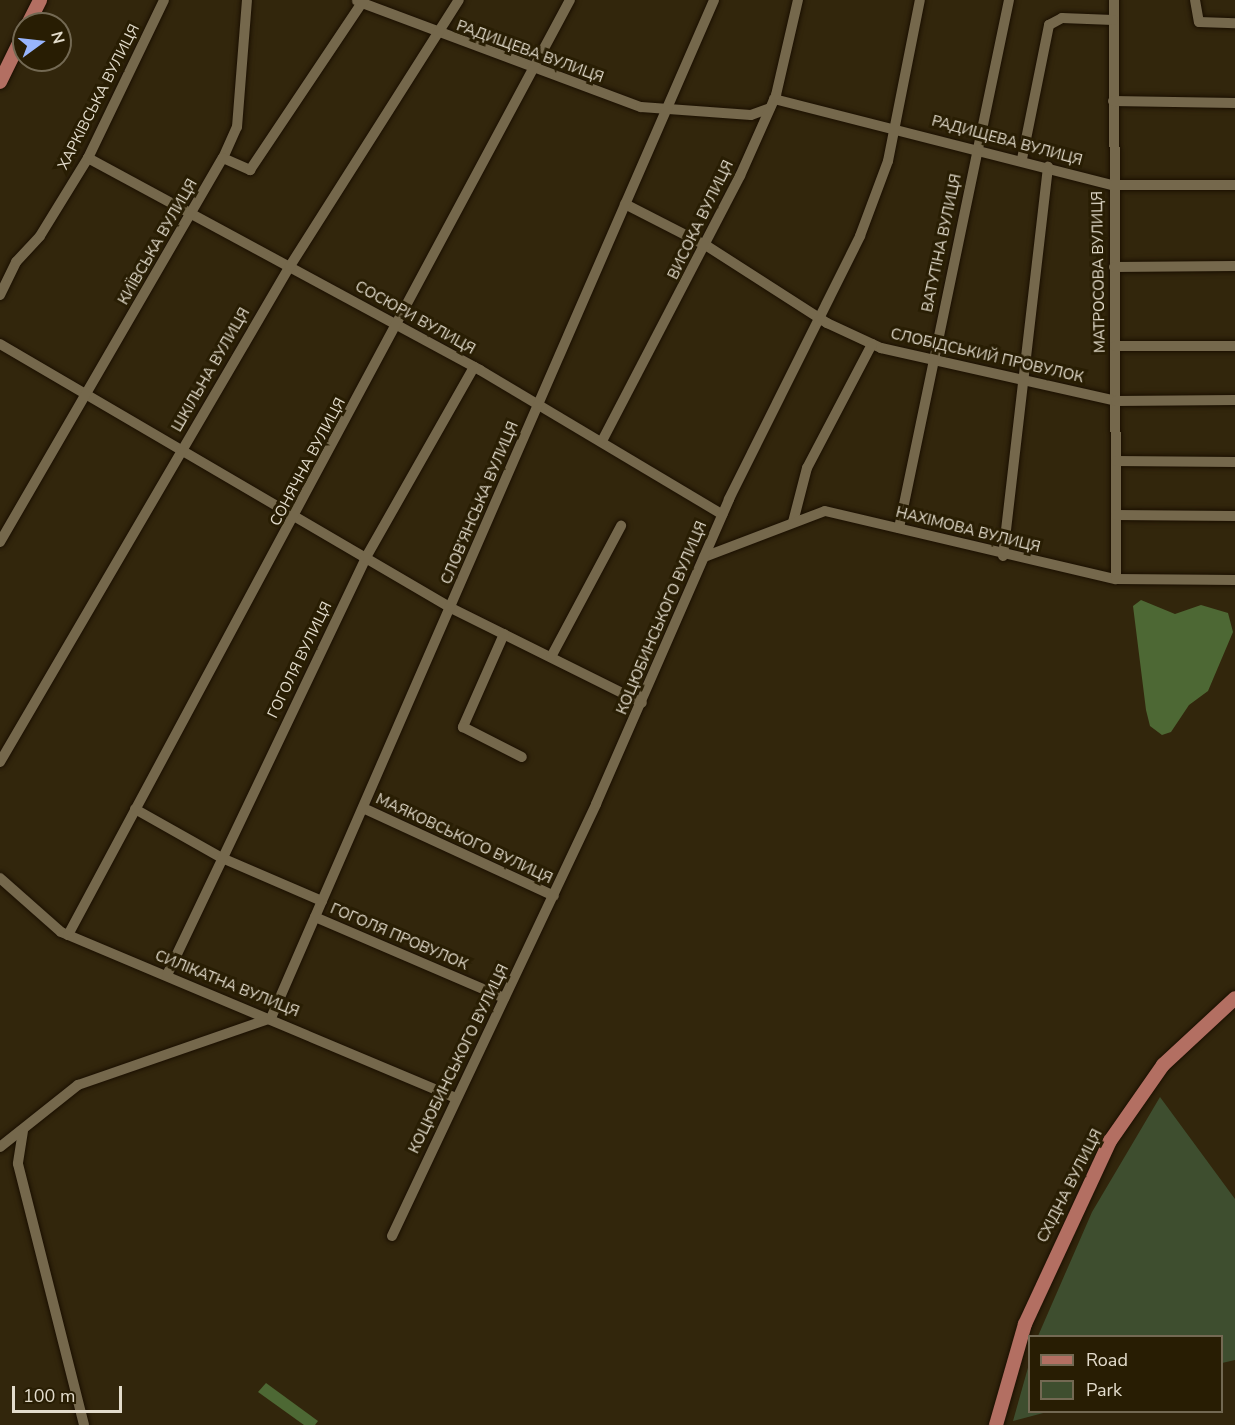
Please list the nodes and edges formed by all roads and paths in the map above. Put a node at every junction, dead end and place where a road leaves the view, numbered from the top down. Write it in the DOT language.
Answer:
graph roads {
  1 [pos="164,0"];
  2 [pos="247,0"];
  3 [pos="459,0"];
  4 [pos="570,0"];
  5 [pos="714,0"];
  6 [pos="798,0"];
  7 [pos="920,0"];
  8 [pos="1009,0"];
  9 [pos="1114,0"];
  10 [pos="1195,0"];
  11 [pos="360,2"];
  12 [pos="1113,20"];
  13 [pos="1235,22"];
  14 [pos="435,34"];
  15 [pos="12,58"];
  16 [pos="532,70"];
  17 [pos="0,82"];
  18 [pos="1113,101"];
  19 [pos="772,103"];
  20 [pos="1235,103"];
  21 [pos="666,110"];
  22 [pos="895,129"];
  23 [pos="979,147"];
  24 [pos="88,158"];
  25 [pos="223,158"];
  26 [pos="1022,159"];
  27 [pos="1048,166"];
  28 [pos="1112,185"];
  29 [pos="1235,185"];
  30 [pos="625,204"];
  31 [pos="193,212"];
  32 [pos="707,246"];
  33 [pos="290,266"];
  34 [pos="1235,266"];
  35 [pos="1114,267"];
  36 [pos="0,295"];
  37 [pos="823,319"];
  38 [pos="398,325"];
  39 [pos="0,344"];
  40 [pos="872,344"];
  41 [pos="1115,346"];
  42 [pos="1235,346"];
  43 [pos="932,362"];
  44 [pos="474,367"];
  45 [pos="1024,380"];
  46 [pos="87,393"];
  47 [pos="1235,400"];
  48 [pos="1116,401"];
  49 [pos="539,403"];
  50 [pos="602,441"];
  51 [pos="183,448"];
  52 [pos="1116,461"];
  53 [pos="1235,462"];
  54 [pos="722,514"];
  55 [pos="1116,515"];
  56 [pos="1235,516"];
  57 [pos="296,517"];
  58 [pos="792,522"];
  59 [pos="621,526"];
  60 [pos="898,528"];
  61 [pos="0,542"];
  62 [pos="1003,556"];
  63 [pos="704,557"];
  64 [pos="365,559"];
  65 [pos="1116,579"];
  66 [pos="1235,580"];
  67 [pos="451,608"];
  68 [pos="504,634"];
  69 [pos="551,657"];
  70 [pos="642,703"];
  71 [pos="3,745"];
  72 [pos="522,757"];
  73 [pos="0,762"];
  74 [pos="363,808"];
  75 [pos="135,809"];
  76 [pos="222,858"];
  77 [pos="0,878"];
  78 [pos="554,896"];
  79 [pos="322,901"];
  80 [pos="315,917"];
  81 [pos="68,935"];
  82 [pos="167,975"];
  83 [pos="504,998"];
  84 [pos="1235,999"];
  85 [pos="271,1018"];
  86 [pos="456,1098"];
  87 [pos="23,1131"];
  88 [pos="0,1148"];
  89 [pos="392,1236"];
  90 [pos="84,1425"];
  91 [pos="996,1425"];
  1 -- 24 [label="street, ХАРКІВСЬКА ВУЛИЦЯ"];
  2 -- 25 [label="street, КИЇВСЬКА ВУЛИЦЯ"];
  3 -- 14 [label="street, ШКІЛЬНА ВУЛИЦЯ"];
  4 -- 16 [label="street, СОНЯЧНА ВУЛИЦЯ"];
  5 -- 21 [label="street, СЛОВ’ЯНСЬКА ВУЛИЦЯ"];
  6 -- 19 [label="street, ВИСОКА ВУЛИЦЯ"];
  7 -- 22 [label="street, КОЦЮБИНСЬКОГО ВУЛИЦЯ"];
  8 -- 23 [label="street, ВАТУТІНА ВУЛИЦЯ"];
  9 -- 12 [label="street, МАТРОСОВА ВУЛИЦЯ"];
  10 -- 13 [label="street"];
  11 -- 14 [label="street, РАДИЩЕВА ВУЛИЦЯ"];
  11 -- 25 [label="street"];
  12 -- 18 [label="street, МАТРОСОВА ВУЛИЦЯ"];
  12 -- 26 [label="street"];
  14 -- 16 [label="street, РАДИЩЕВА ВУЛИЦЯ"];
  14 -- 33 [label="street, ШКІЛЬНА ВУЛИЦЯ"];
  15 -- 17 [label="main road"];
  16 -- 21 [label="street, РАДИЩЕВА ВУЛИЦЯ"];
  16 -- 38 [label="street, СОНЯЧНА ВУЛИЦЯ"];
  18 -- 20 [label="street"];
  18 -- 28 [label="street, МАТРОСОВА ВУЛИЦЯ"];
  19 -- 21 [label="street, РАДИЩЕВА ВУЛИЦЯ"];
  19 -- 22 [label="street, РАДИЩЕВА ВУЛИЦЯ"];
  19 -- 32 [label="street, ВИСОКА ВУЛИЦЯ"];
  21 -- 30 [label="street, СЛОВ’ЯНСЬКА ВУЛИЦЯ"];
  22 -- 23 [label="street, РАДИЩЕВА ВУЛИЦЯ"];
  22 -- 37 [label="street, КОЦЮБИНСЬКОГО ВУЛИЦЯ"];
  23 -- 26 [label="street, РАДИЩЕВА ВУЛИЦЯ"];
  23 -- 43 [label="street, ВАТУТІНА ВУЛИЦЯ"];
  24 -- 31 [label="street, СОСЮРИ ВУЛИЦЯ"];
  24 -- 36 [label="street, ХАРКІВСЬКА ВУЛИЦЯ"];
  25 -- 31 [label="street, КИЇВСЬКА ВУЛИЦЯ"];
  26 -- 27 [label="street, РАДИЩЕВА ВУЛИЦЯ"];
  27 -- 28 [label="street, РАДИЩЕВА ВУЛИЦЯ"];
  27 -- 45 [label="street"];
  28 -- 29 [label="street, РАДИЩЕВА ВУЛИЦЯ"];
  28 -- 35 [label="street, МАТРОСОВА ВУЛИЦЯ"];
  30 -- 32 [label="street, СЛОБІДСЬКИЙ ПРОВУЛОК"];
  30 -- 49 [label="street, СЛОВ’ЯНСЬКА ВУЛИЦЯ"];
  31 -- 33 [label="street, СОСЮРИ ВУЛИЦЯ"];
  31 -- 46 [label="street, КИЇВСЬКА ВУЛИЦЯ"];
  32 -- 37 [label="street, СЛОБІДСЬКИЙ ПРОВУЛОК"];
  32 -- 50 [label="street, ВИСОКА ВУЛИЦЯ"];
  33 -- 38 [label="street, СОСЮРИ ВУЛИЦЯ"];
  33 -- 51 [label="street, ШКІЛЬНА ВУЛИЦЯ"];
  34 -- 35 [label="street"];
  35 -- 41 [label="street, МАТРОСОВА ВУЛИЦЯ"];
  37 -- 40 [label="street, СЛОБІДСЬКИЙ ПРОВУЛОК"];
  37 -- 54 [label="street, КОЦЮБИНСЬКОГО ВУЛИЦЯ"];
  38 -- 44 [label="street, СОСЮРИ ВУЛИЦЯ"];
  38 -- 57 [label="street, СОНЯЧНА ВУЛИЦЯ"];
  39 -- 46 [label="street"];
  40 -- 43 [label="street, СЛОБІДСЬКИЙ ПРОВУЛОК"];
  40 -- 58 [label="street"];
  41 -- 42 [label="street"];
  41 -- 48 [label="street, МАТРОСОВА ВУЛИЦЯ"];
  43 -- 45 [label="street, СЛОБІДСЬКИЙ ПРОВУЛОК"];
  43 -- 60 [label="street, ВАТУТІНА ВУЛИЦЯ"];
  44 -- 49 [label="street, СОСЮРИ ВУЛИЦЯ"];
  44 -- 64 [label="street, ГОГОЛЯ ВУЛИЦЯ"];
  45 -- 48 [label="street, СЛОБІДСЬКИЙ ПРОВУЛОК"];
  45 -- 62 [label="street"];
  46 -- 51 [label="street"];
  46 -- 61 [label="street, КИЇВСЬКА ВУЛИЦЯ"];
  47 -- 48 [label="street, СЛОБІДСЬКИЙ ПРОВУЛОК"];
  48 -- 52 [label="street, МАТРОСОВА ВУЛИЦЯ"];
  49 -- 50 [label="street, СОСЮРИ ВУЛИЦЯ"];
  49 -- 67 [label="street, СЛОВ’ЯНСЬКА ВУЛИЦЯ"];
  50 -- 54 [label="street, СОСЮРИ ВУЛИЦЯ"];
  51 -- 57 [label="street"];
  51 -- 71 [label="street, ШКІЛЬНА ВУЛИЦЯ"];
  52 -- 53 [label="street"];
  52 -- 55 [label="street, МАТРОСОВА ВУЛИЦЯ"];
  54 -- 63 [label="street, КОЦЮБИНСЬКОГО ВУЛИЦЯ"];
  55 -- 56 [label="street"];
  55 -- 65 [label="street, МАТРОСОВА ВУЛИЦЯ"];
  57 -- 64 [label="street"];
  57 -- 75 [label="street, СОНЯЧНА ВУЛИЦЯ"];
  58 -- 60 [label="street, НАХІМОВА ВУЛИЦЯ"];
  58 -- 63 [label="street, НАХІМОВА ВУЛИЦЯ"];
  59 -- 69 [label="street"];
  60 -- 62 [label="street, НАХІМОВА ВУЛИЦЯ"];
  62 -- 65 [label="street, НАХІМОВА ВУЛИЦЯ"];
  63 -- 70 [label="street, КОЦЮБИНСЬКОГО ВУЛИЦЯ"];
  64 -- 67 [label="street"];
  64 -- 76 [label="street, ГОГОЛЯ ВУЛИЦЯ"];
  65 -- 66 [label="street, НАХІМОВА ВУЛИЦЯ"];
  67 -- 68 [label="street"];
  67 -- 74 [label="street, СЛОВ’ЯНСЬКА ВУЛИЦЯ"];
  68 -- 69 [label="street"];
  68 -- 72 [label="street"];
  69 -- 70 [label="street"];
  70 -- 78 [label="street, КОЦЮБИНСЬКОГО ВУЛИЦЯ"];
  71 -- 73 [label="street, ШКІЛЬНА ВУЛИЦЯ"];
  74 -- 78 [label="street, МАЯКОВСЬКОГО ВУЛИЦЯ"];
  74 -- 79 [label="street, СЛОВ’ЯНСЬКА ВУЛИЦЯ"];
  75 -- 76 [label="street, ГОГОЛЯ ПРОВУЛОК"];
  75 -- 81 [label="street, СОНЯЧНА ВУЛИЦЯ"];
  76 -- 79 [label="street, ГОГОЛЯ ПРОВУЛОК"];
  76 -- 82 [label="street, ГОГОЛЯ ВУЛИЦЯ"];
  77 -- 81 [label="street, СИЛІКАТНА ВУЛИЦЯ"];
  78 -- 83 [label="street, КОЦЮБИНСЬКОГО ВУЛИЦЯ"];
  79 -- 80 [label="street, СЛОВ’ЯНСЬКА ВУЛИЦЯ"];
  80 -- 83 [label="street, ГОГОЛЯ ПРОВУЛОК"];
  80 -- 85 [label="street, СЛОВ’ЯНСЬКА ВУЛИЦЯ"];
  81 -- 82 [label="street, СИЛІКАТНА ВУЛИЦЯ"];
  82 -- 85 [label="street, СИЛІКАТНА ВУЛИЦЯ"];
  83 -- 86 [label="street, КОЦЮБИНСЬКОГО ВУЛИЦЯ"];
  84 -- 91 [label="main road, СХІДНА ВУЛИЦЯ"];
  85 -- 86 [label="street, СИЛІКАТНА ВУЛИЦЯ"];
  85 -- 87 [label="street"];
  86 -- 89 [label="street, КОЦЮБИНСЬКОГО ВУЛИЦЯ"];
  87 -- 88 [label="street"];
  87 -- 90 [label="street"];
}
